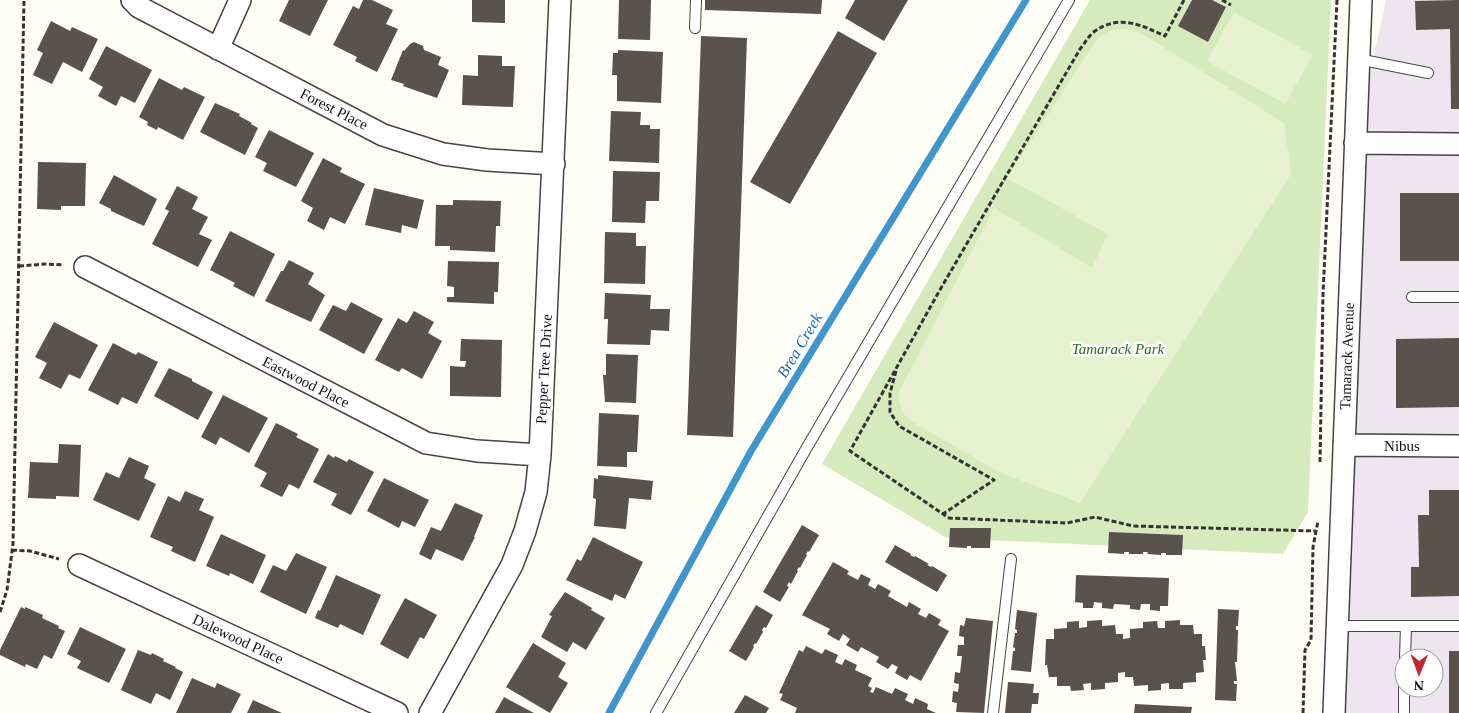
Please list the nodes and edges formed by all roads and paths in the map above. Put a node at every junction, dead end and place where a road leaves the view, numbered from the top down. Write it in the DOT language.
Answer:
graph roads {
  1 [pos="24,0"];
  2 [pos="132,0"];
  3 [pos="240,0"];
  4 [pos="560,0"];
  5 [pos="696,0"];
  6 [pos="1069,0"];
  7 [pos="1184,0"];
  8 [pos="1222,0"];
  9 [pos="1337,0"];
  10 [pos="1361,0"];
  11 [pos="1231,5"];
  12 [pos="695,28"];
  13 [pos="218,49"];
  14 [pos="1358,58"];
  15 [pos="1428,73"];
  16 [pos="1355,143"];
  17 [pos="1459,144"];
  18 [pos="554,164"];
  19 [pos="18,266"];
  20 [pos="85,267"];
  21 [pos="1412,297"];
  22 [pos="1459,297"];
  23 [pos="896,367"];
  24 [pos="1344,445"];
  25 [pos="1459,446"];
  26 [pos="540,455"];
  27 [pos="1320,469"];
  28 [pos="943,514"];
  29 [pos="1318,518"];
  30 [pos="1316,531"];
  31 [pos="12,550"];
  32 [pos="1011,559"];
  33 [pos="79,565"];
  34 [pos="0,612"];
  35 [pos="1338,626"];
  36 [pos="1406,626"];
  37 [pos="1459,626"];
  38 [pos="1405,648"];
  39 [pos="1404,698"];
  40 [pos="397,713"];
  41 [pos="430,713"];
  42 [pos="656,713"];
  43 [pos="993,713"];
  44 [pos="1302,713"];
  45 [pos="1334,713"];
  46 [pos="1404,713"];
  1 -- 19 [label="path"];
  2 -- 13 [label="street, Forest Place"];
  3 -- 13 [label="street"];
  4 -- 18 [label="street, Pepper Tree Drive"];
  5 -- 12 [label="lane"];
  6 -- 42 [label="lane"];
  7 -- 23 [label="path"];
  8 -- 11 [label="path"];
  9 -- 27 [label="path"];
  10 -- 14 [label="street, Tamarack Avenue"];
  13 -- 18 [label="street, Forest Place"];
  14 -- 15 [label="lane"];
  14 -- 16 [label="street, Tamarack Avenue"];
  16 -- 17 [label="street"];
  16 -- 24 [label="street, Tamarack Avenue"];
  18 -- 26 [label="street, Pepper Tree Drive"];
  19 -- 20 [label="path"];
  19 -- 31 [label="path"];
  20 -- 26 [label="street, Eastwood Place"];
  21 -- 22 [label="lane"];
  23 -- 28 [label="path"];
  23 -- 28 [label="path"];
  24 -- 25 [label="street, Nibus"];
  24 -- 35 [label="street, Tamarack Avenue"];
  26 -- 41 [label="street, Pepper Tree Drive"];
  28 -- 30 [label="path"];
  29 -- 30 [label="path"];
  30 -- 44 [label="path"];
  31 -- 33 [label="path"];
  31 -- 34 [label="path"];
  32 -- 43 [label="lane"];
  33 -- 40 [label="street, Dalewood Place"];
  35 -- 36 [label="lane"];
  35 -- 45 [label="street, Tamarack Avenue"];
  36 -- 37 [label="lane"];
  36 -- 38 [label="lane"];
  39 -- 46 [label="lane"];
}
